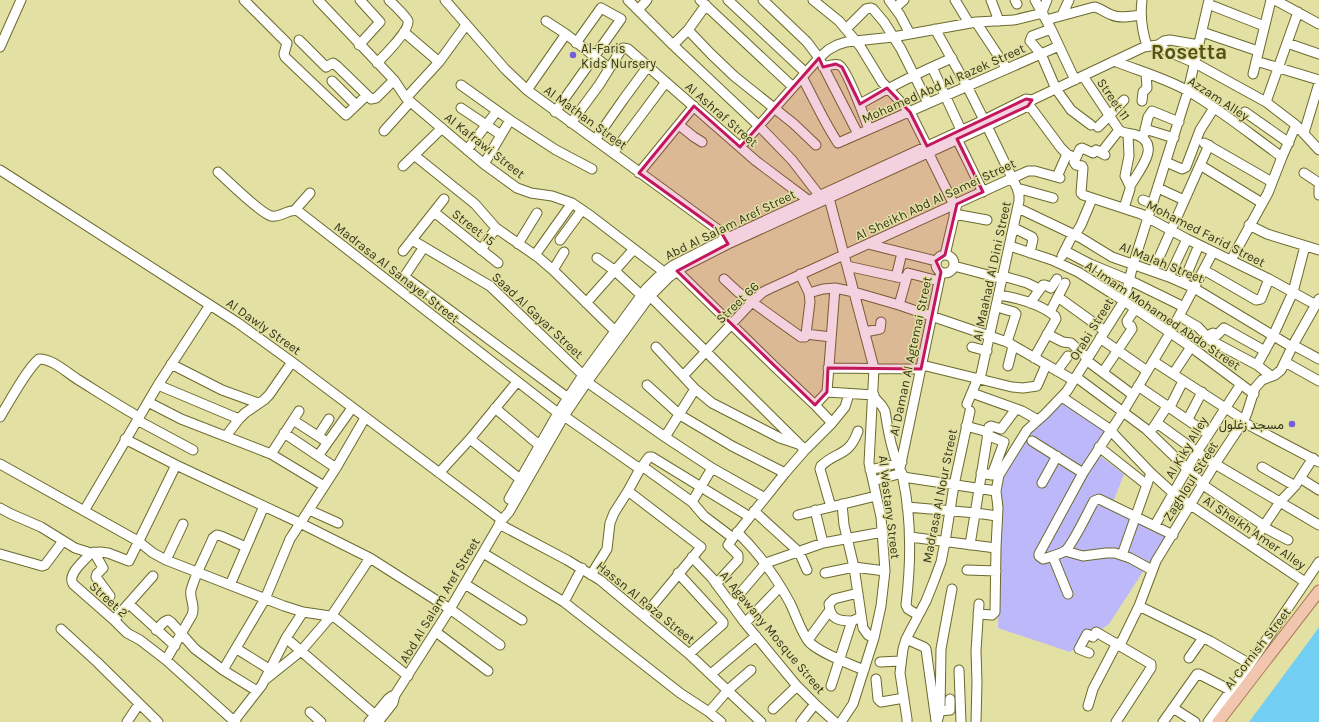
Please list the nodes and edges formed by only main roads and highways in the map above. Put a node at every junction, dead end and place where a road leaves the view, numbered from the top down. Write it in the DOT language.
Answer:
graph roads {
  1 [pos="1319,591"];
  2 [pos="1319,602"];
  3 [pos="1218,722"];
  4 [pos="1225,722"];
  1 -- 3 [label="main road, Al Cornish Street"];
  2 -- 4 [label="main road, Al Cornish Street"];
}
